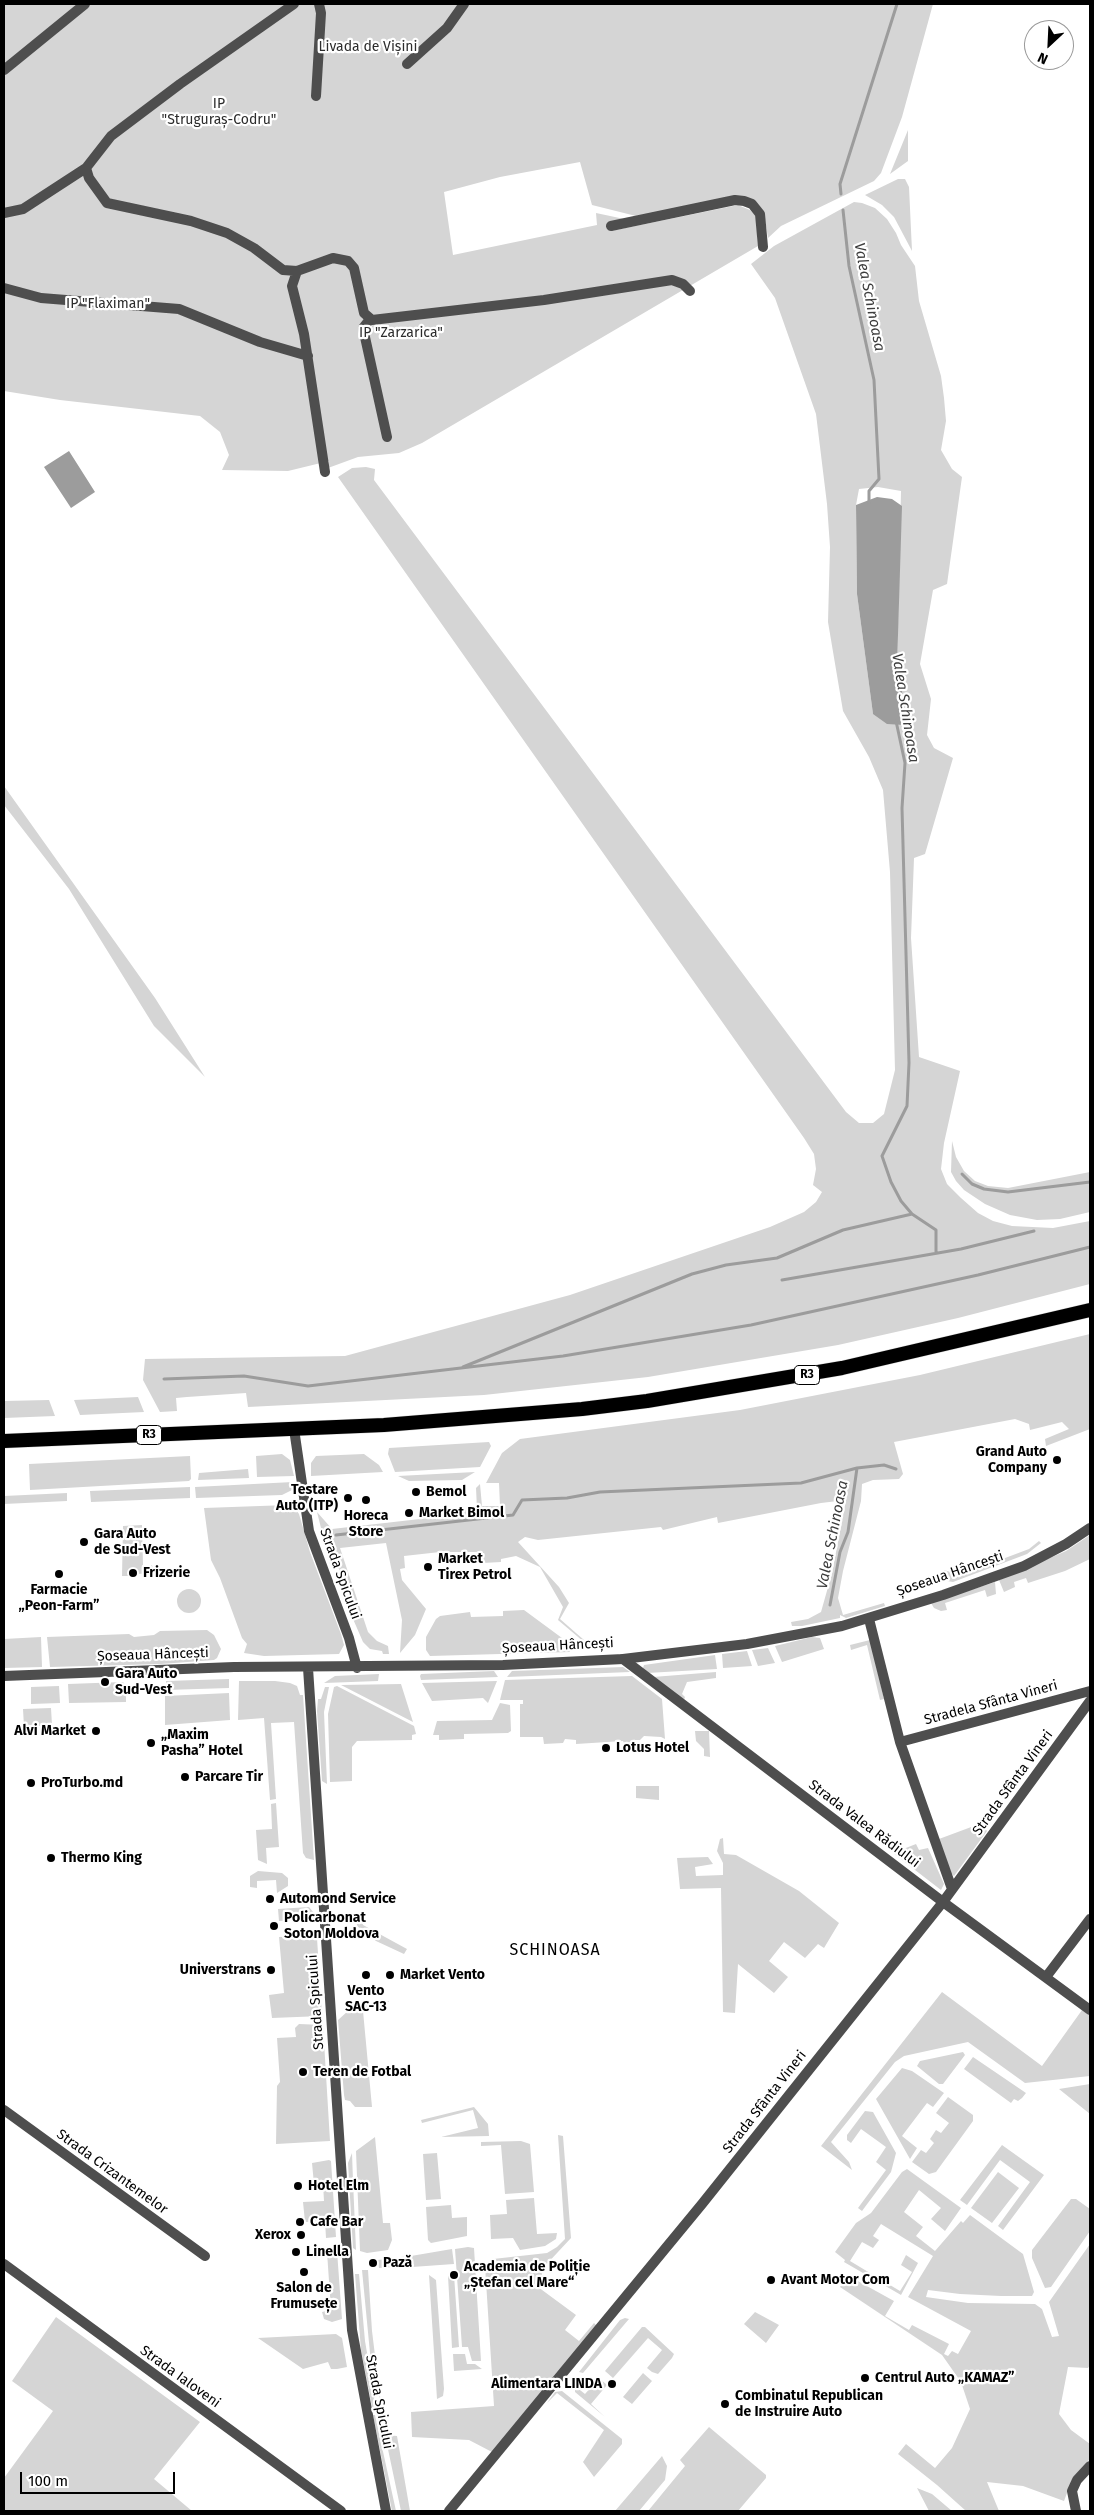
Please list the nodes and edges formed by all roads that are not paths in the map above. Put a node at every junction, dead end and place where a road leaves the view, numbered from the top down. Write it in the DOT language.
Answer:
graph roads {
  1 [pos="85,4"];
  2 [pos="294,4"];
  3 [pos="320,4"];
  4 [pos="464,4"];
  5 [pos="407,64"];
  6 [pos="4,70"];
  7 [pos="316,96"];
  8 [pos="86,168"];
  9 [pos="4,213"];
  10 [pos="611,226"];
  11 [pos="763,247"];
  12 [pos="297,271"];
  13 [pos="4,288"];
  14 [pos="690,291"];
  15 [pos="370,319"];
  16 [pos="308,356"];
  17 [pos="387,437"];
  18 [pos="325,472"];
  19 [pos="1090,1310"];
  20 [pos="294,1429"];
  21 [pos="4,1442"];
  22 [pos="1090,1528"];
  23 [pos="869,1619"];
  24 [pos="623,1659"];
  25 [pos="308,1668"];
  26 [pos="357,1668"];
  27 [pos="4,1676"];
  28 [pos="1090,1691"];
  29 [pos="1090,1701"];
  30 [pos="900,1742"];
  31 [pos="952,1889"];
  32 [pos="943,1902"];
  33 [pos="1090,1919"];
  34 [pos="1046,1977"];
  35 [pos="1090,2010"];
  36 [pos="4,2110"];
  37 [pos="205,2256"];
  38 [pos="4,2264"];
  39 [pos="1090,2466"];
  40 [pos="341,2511"];
  41 [pos="386,2511"];
  42 [pos="449,2511"];
  43 [pos="1076,2511"];
  1 -- 6 [label="street"];
  2 -- 8 [label="street"];
  3 -- 7 [label="street"];
  4 -- 5 [label="street"];
  8 -- 9 [label="street"];
  8 -- 12 [label="street"];
  10 -- 11 [label="street"];
  12 -- 15 [label="street"];
  12 -- 16 [label="street"];
  13 -- 16 [label="street"];
  14 -- 15 [label="street"];
  15 -- 17 [label="street"];
  16 -- 18 [label="street"];
  19 -- 20 [label="highway, R3"];
  20 -- 21 [label="highway, R3"];
  20 -- 26 [label="street, Strada Spicului"];
  22 -- 23 [label="street, Șoseaua Hâncești"];
  23 -- 24 [label="street, Șoseaua Hâncești"];
  23 -- 30 [label="street, Strada Valea Rădiului"];
  24 -- 26 [label="street, Șoseaua Hâncești"];
  24 -- 32 [label="street, Strada Valea Rădiului"];
  25 -- 26 [label="street, Șoseaua Hâncești"];
  25 -- 27 [label="street, Șoseaua Hâncești"];
  25 -- 41 [label="street, Strada Spicului"];
  28 -- 30 [label="street, Stradela Sfânta Vineri"];
  29 -- 31 [label="street, Strada Sfânta Vineri"];
  30 -- 31 [label="street, Strada Valea Rădiului"];
  31 -- 32 [label="street, Strada Sfânta Vineri"];
  32 -- 34 [label="street, Strada Valea Rădiului"];
  32 -- 42 [label="street, Strada Sfânta Vineri"];
  33 -- 34 [label="street"];
  34 -- 35 [label="street, Strada Valea Rădiului"];
  36 -- 37 [label="street, Strada Crizantemelor"];
  38 -- 40 [label="street, Strada Ialoveni"];
  39 -- 43 [label="street"];
}
